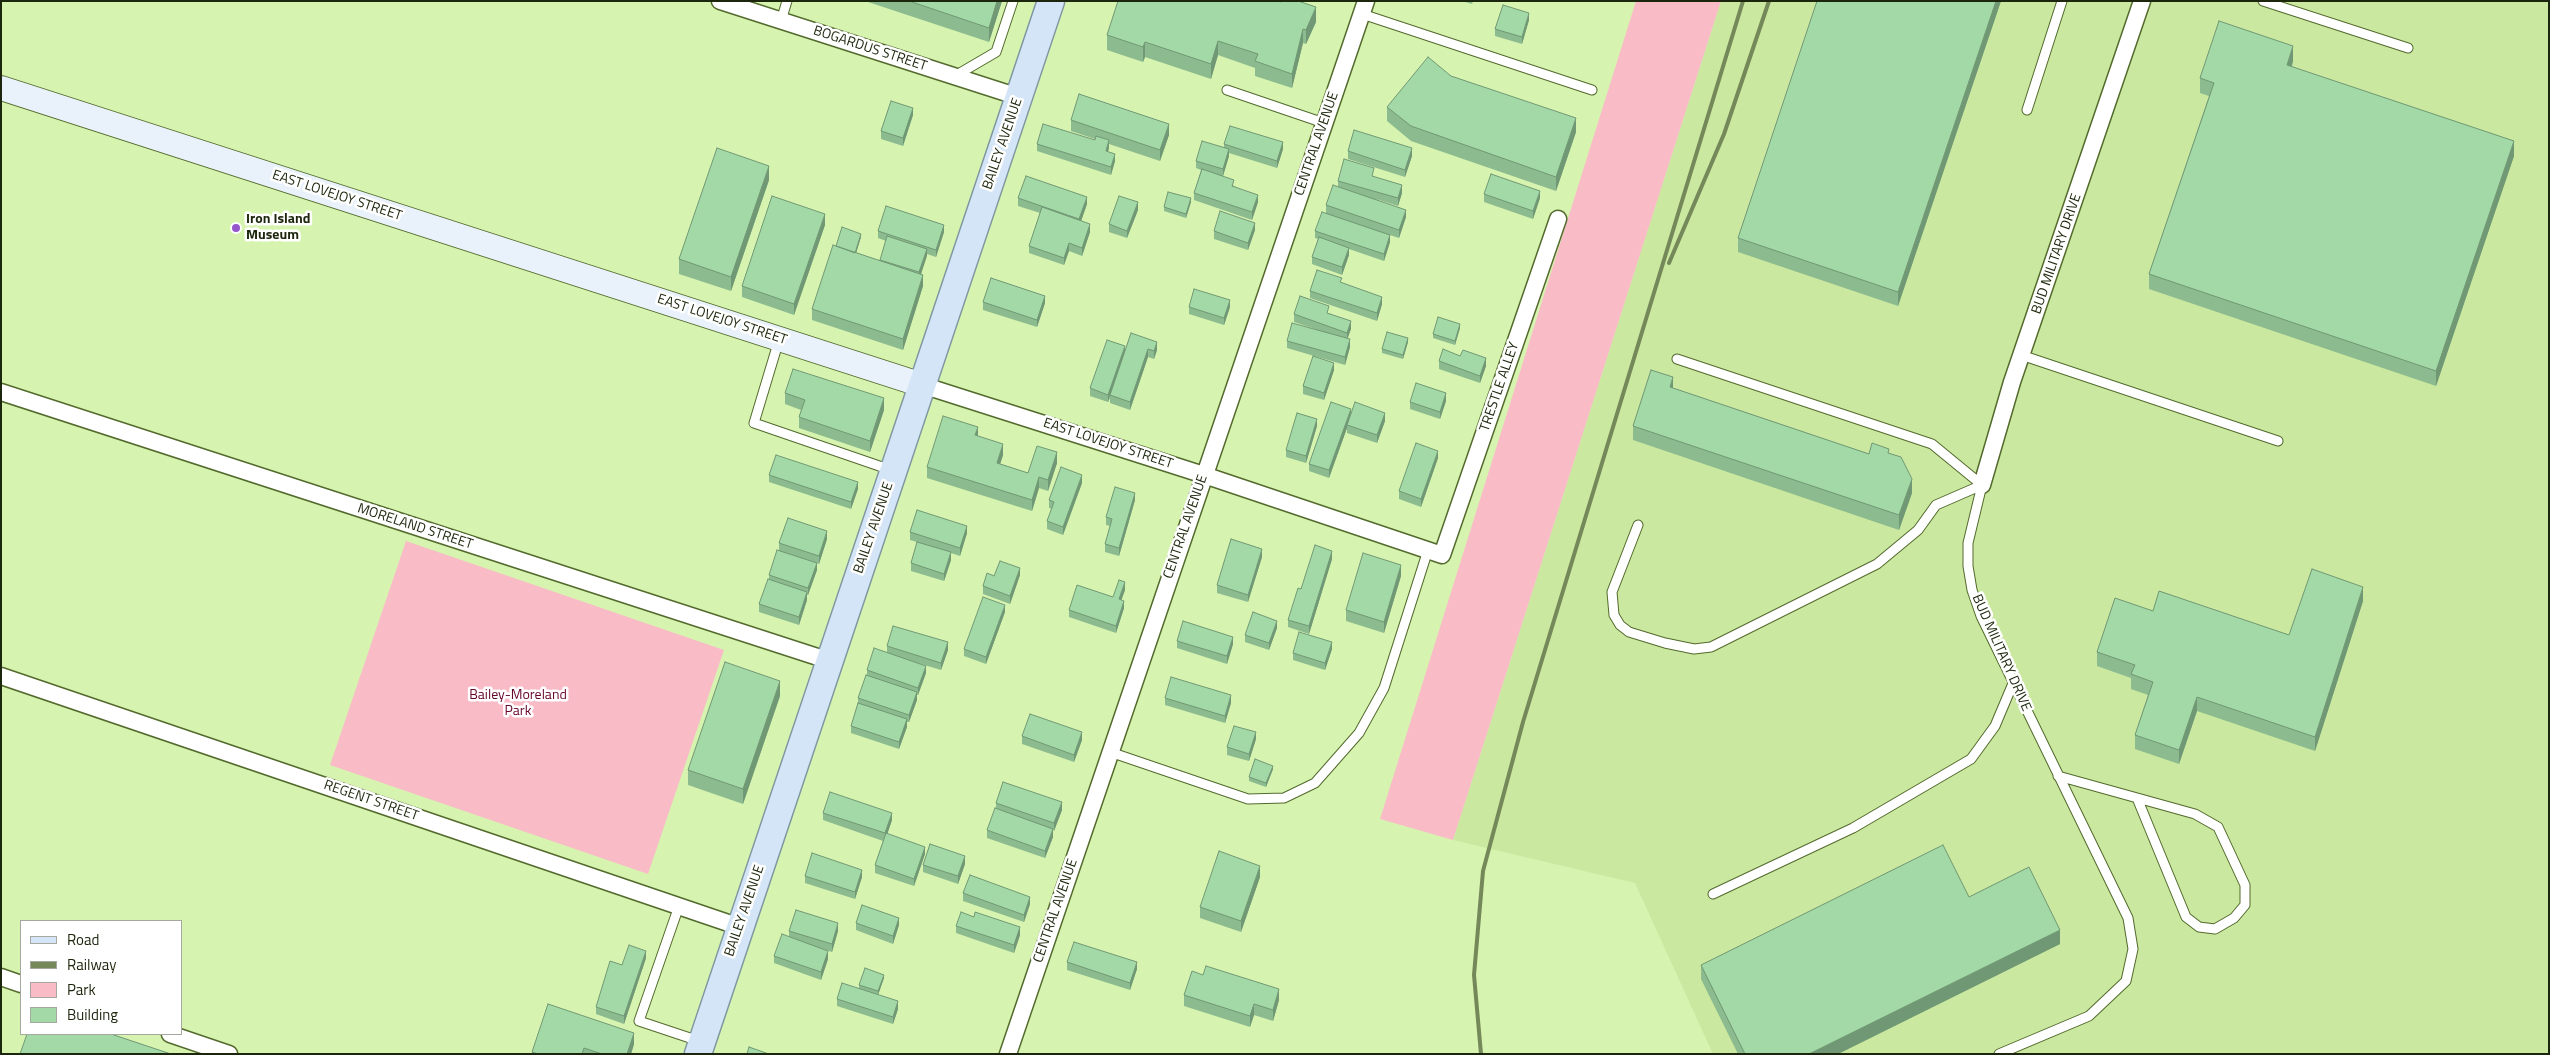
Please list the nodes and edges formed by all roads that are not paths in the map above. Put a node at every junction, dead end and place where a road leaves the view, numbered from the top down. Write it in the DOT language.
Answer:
graph roads {
  1 [pos="720,1"];
  2 [pos="787,1"];
  3 [pos="1013,1"];
  4 [pos="1051,1"];
  5 [pos="2062,1"];
  6 [pos="2142,1"];
  7 [pos="2263,1"];
  8 [pos="1364,8"];
  9 [pos="781,21"];
  10 [pos="2408,48"];
  11 [pos="955,76"];
  12 [pos="1,88"];
  13 [pos="1227,90"];
  14 [pos="1592,90"];
  15 [pos="1019,97"];
  16 [pos="2027,110"];
  17 [pos="1324,123"];
  18 [pos="1558,219"];
  19 [pos="780,339"];
  20 [pos="2021,355"];
  21 [pos="1677,360"];
  22 [pos="922,385"];
  23 [pos="1,392"];
  24 [pos="2278,441"];
  25 [pos="893,471"];
  26 [pos="1204,475"];
  27 [pos="1982,485"];
  28 [pos="1638,525"];
  29 [pos="1435,552"];
  30 [pos="830,661"];
  31 [pos="1,676"];
  32 [pos="2014,681"];
  33 [pos="1110,752"];
  34 [pos="2058,776"];
  35 [pos="2137,798"];
  36 [pos="1713,894"];
  37 [pos="679,906"];
  38 [pos="740,927"];
  39 [pos="1,977"];
  40 [pos="20,984"];
  41 [pos="173,1035"];
  42 [pos="699,1048"];
  43 [pos="229,1054"];
  44 [pos="1008,1054"];
  45 [pos="1999,1054"];
  1 -- 9 [label="street, BOGARDUS STREET"];
  2 -- 9 [label="lane"];
  3 -- 11 [label="lane"];
  4 -- 15 [label="main road, BAILEY AVENUE"];
  5 -- 16 [label="lane"];
  6 -- 20 [label="street, BUD MILITARY DRIVE"];
  7 -- 10 [label="lane"];
  8 -- 14 [label="lane"];
  8 -- 17 [label="street, CENTRAL AVENUE"];
  9 -- 11 [label="street, BOGARDUS STREET"];
  11 -- 15 [label="street, BOGARDUS STREET"];
  12 -- 19 [label="street, EAST LOVEJOY STREET"];
  13 -- 17 [label="lane"];
  15 -- 22 [label="main road, BAILEY AVENUE"];
  17 -- 26 [label="street, CENTRAL AVENUE"];
  18 -- 29 [label="street, TRESTLE ALLEY"];
  19 -- 22 [label="street, EAST LOVEJOY STREET"];
  19 -- 25 [label="lane"];
  20 -- 24 [label="lane"];
  20 -- 27 [label="street, BUD MILITARY DRIVE"];
  21 -- 27 [label="lane"];
  22 -- 25 [label="main road, BAILEY AVENUE"];
  22 -- 26 [label="street, EAST LOVEJOY STREET"];
  23 -- 30 [label="street, MORELAND STREET"];
  25 -- 30 [label="main road, BAILEY AVENUE"];
  26 -- 29 [label="street, EAST LOVEJOY STREET"];
  26 -- 33 [label="street, CENTRAL AVENUE"];
  27 -- 28 [label="lane"];
  27 -- 32 [label="lane, BUD MILITARY DRIVE"];
  29 -- 33 [label="lane, TRESTLE ALLEY"];
  30 -- 38 [label="main road, BAILEY AVENUE"];
  31 -- 37 [label="street, REGENT STREET"];
  32 -- 34 [label="lane, BUD MILITARY DRIVE"];
  32 -- 36 [label="lane"];
  33 -- 44 [label="street, CENTRAL AVENUE"];
  34 -- 35 [label="lane"];
  34 -- 45 [label="lane, BUD MILITARY DRIVE"];
  35 -- 35 [label="lane"];
  37 -- 38 [label="street, REGENT STREET"];
  37 -- 42 [label="lane"];
  38 -- 42 [label="main road, BAILEY AVENUE"];
  39 -- 40 [label="street"];
  41 -- 43 [label="street"];
}
